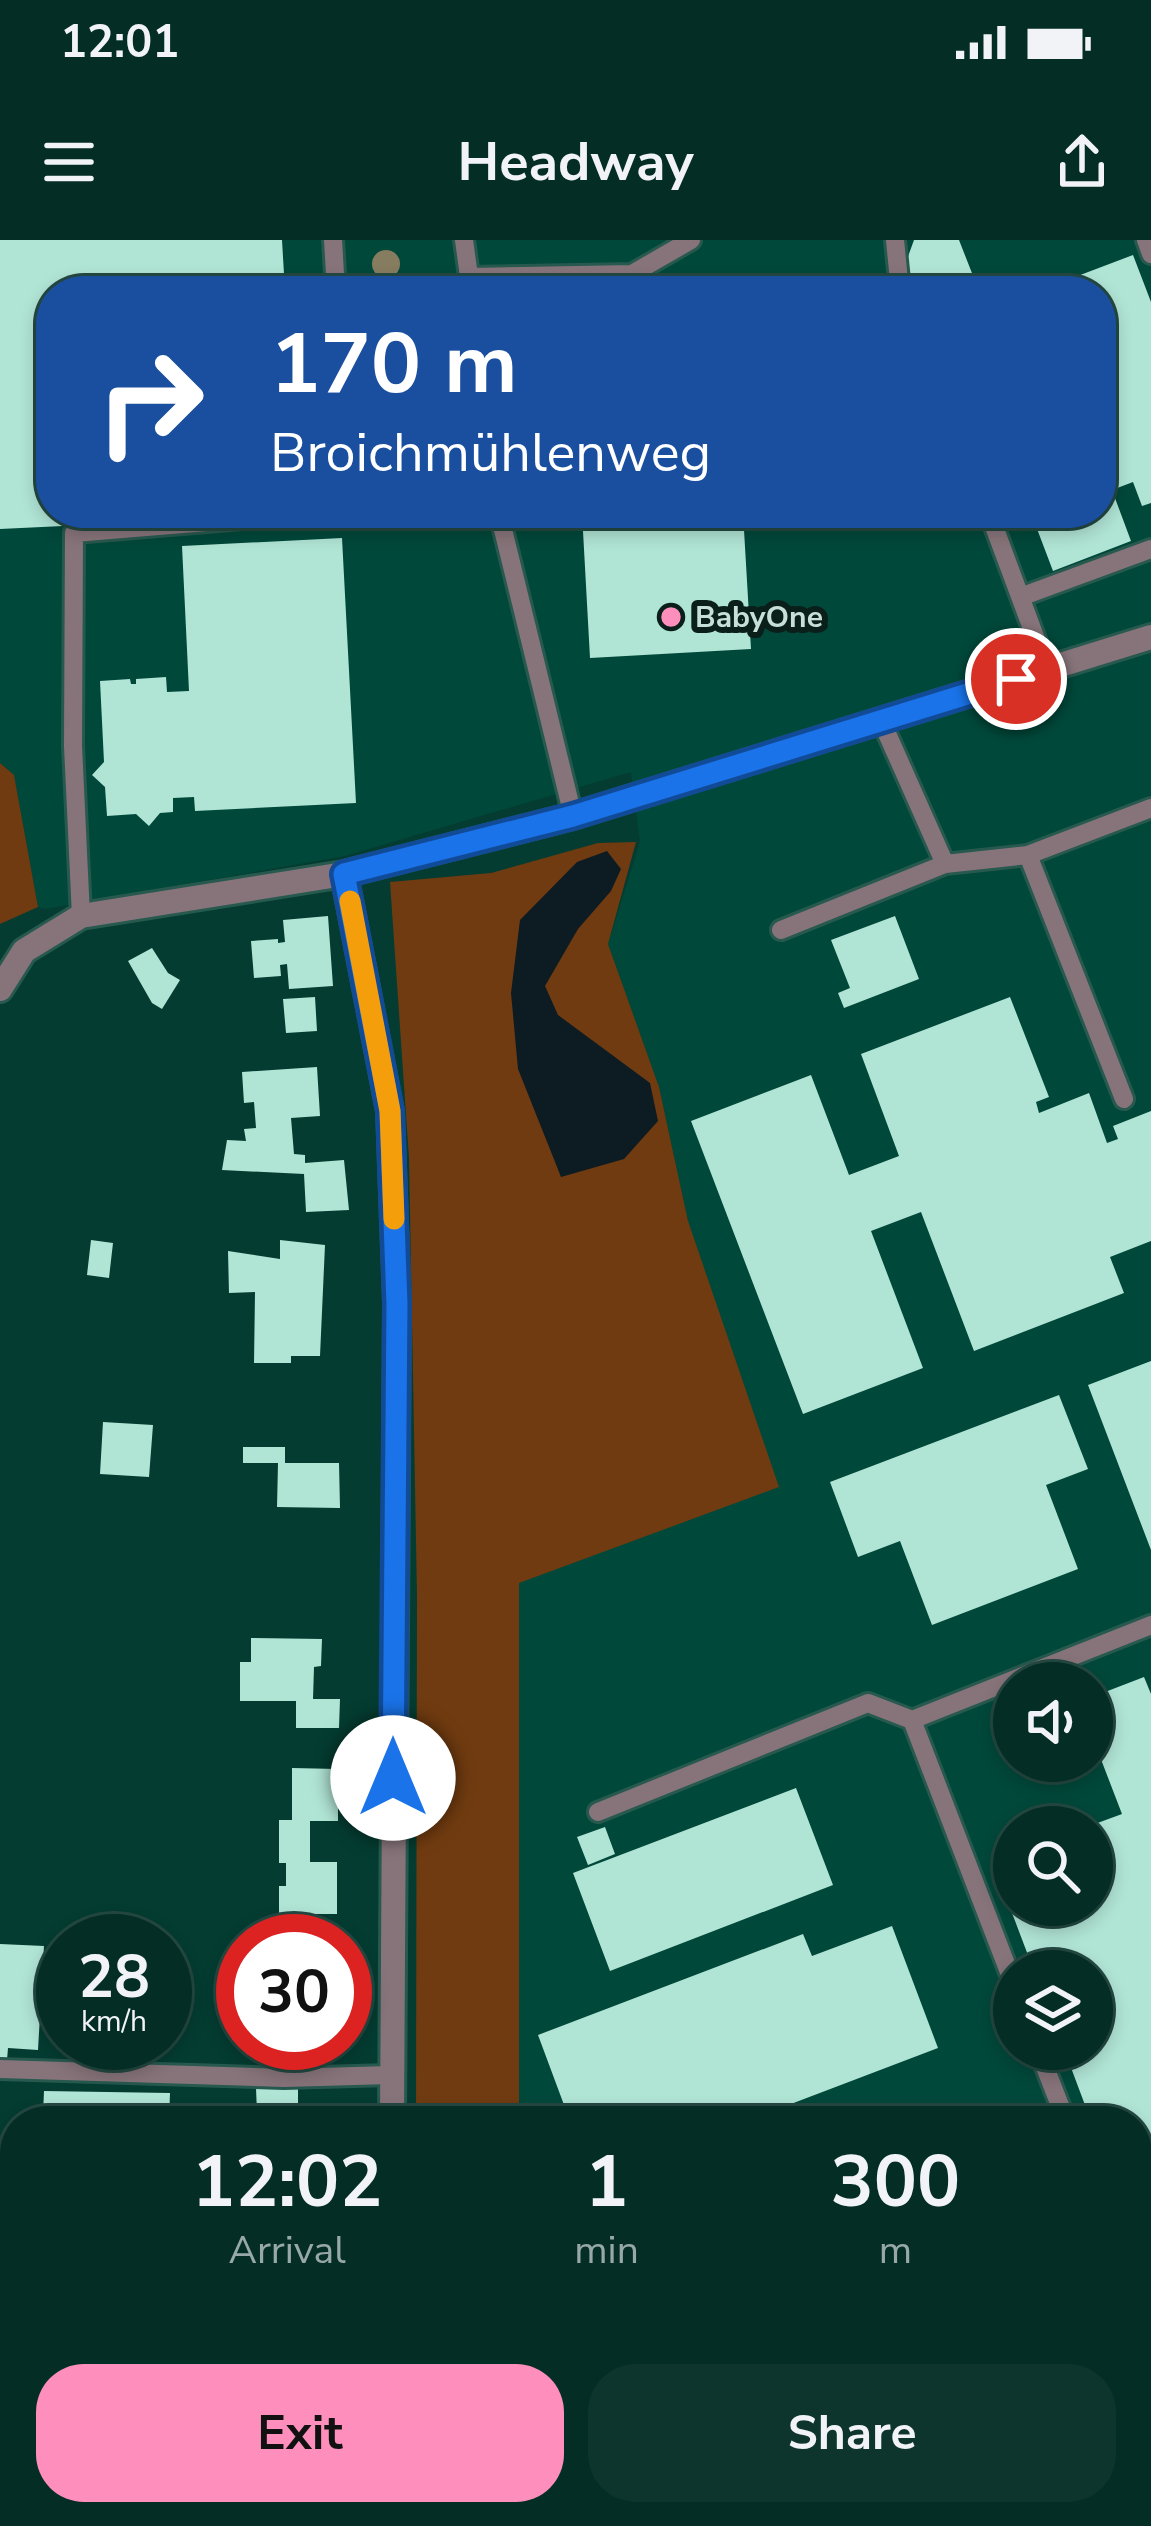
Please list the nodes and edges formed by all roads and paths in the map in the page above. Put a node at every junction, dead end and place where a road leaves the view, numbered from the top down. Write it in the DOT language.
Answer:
graph roads {
  1 [pos="333,240"];
  2 [pos="464,240"];
  3 [pos="691,240"];
  4 [pos="895,240"];
  5 [pos="1146,240"];
  6 [pos="1151,254"];
  7 [pos="335,276"];
  8 [pos="468,276"];
  9 [pos="599,276"];
  10 [pos="899,276"];
  11 [pos="134,528"];
  12 [pos="504,528"];
  13 [pos="995,528"];
  14 [pos="1151,549"];
  15 [pos="1022,596"];
  16 [pos="1151,638"];
  17 [pos="1047,669"];
  18 [pos="881,720"];
  19 [pos="1151,808"];
  20 [pos="573,816"];
  21 [pos="1028,855"];
  22 [pos="945,864"];
  23 [pos="344,874"];
  24 [pos="81,916"];
  25 [pos="782,930"];
  26 [pos="0,989"];
  27 [pos="1124,1099"];
  28 [pos="1151,1625"];
  29 [pos="912,1720"];
  30 [pos="598,1811"];
  31 [pos="1001,1950"];
  32 [pos="0,2069"];
  33 [pos="1046,2070"];
  34 [pos="390,2075"];
  35 [pos="391,2106"];
  36 [pos="1060,2106"];
  1 -- 7 [label="lane"];
  2 -- 8 [label="lane"];
  3 -- 9 [label="lane"];
  4 -- 10 [label="lane"];
  5 -- 6 [label="lane"];
  11 -- 24 [label="lane"];
  12 -- 20 [label="lane"];
  13 -- 15 [label="lane"];
  14 -- 15 [label="lane"];
  15 -- 17 [label="lane"];
  16 -- 17 [label="street"];
  17 -- 18 [label="street"];
  18 -- 20 [label="street"];
  18 -- 22 [label="lane"];
  19 -- 21 [label="lane"];
  20 -- 23 [label="street"];
  21 -- 22 [label="lane"];
  21 -- 27 [label="lane"];
  22 -- 25 [label="lane"];
  23 -- 24 [label="street"];
  23 -- 34 [label="street"];
  24 -- 26 [label="street"];
  28 -- 29 [label="lane"];
  29 -- 30 [label="lane"];
  29 -- 31 [label="lane"];
  32 -- 34 [label="lane"];
  33 -- 36 [label="lane"];
  34 -- 35 [label="street"];
}
